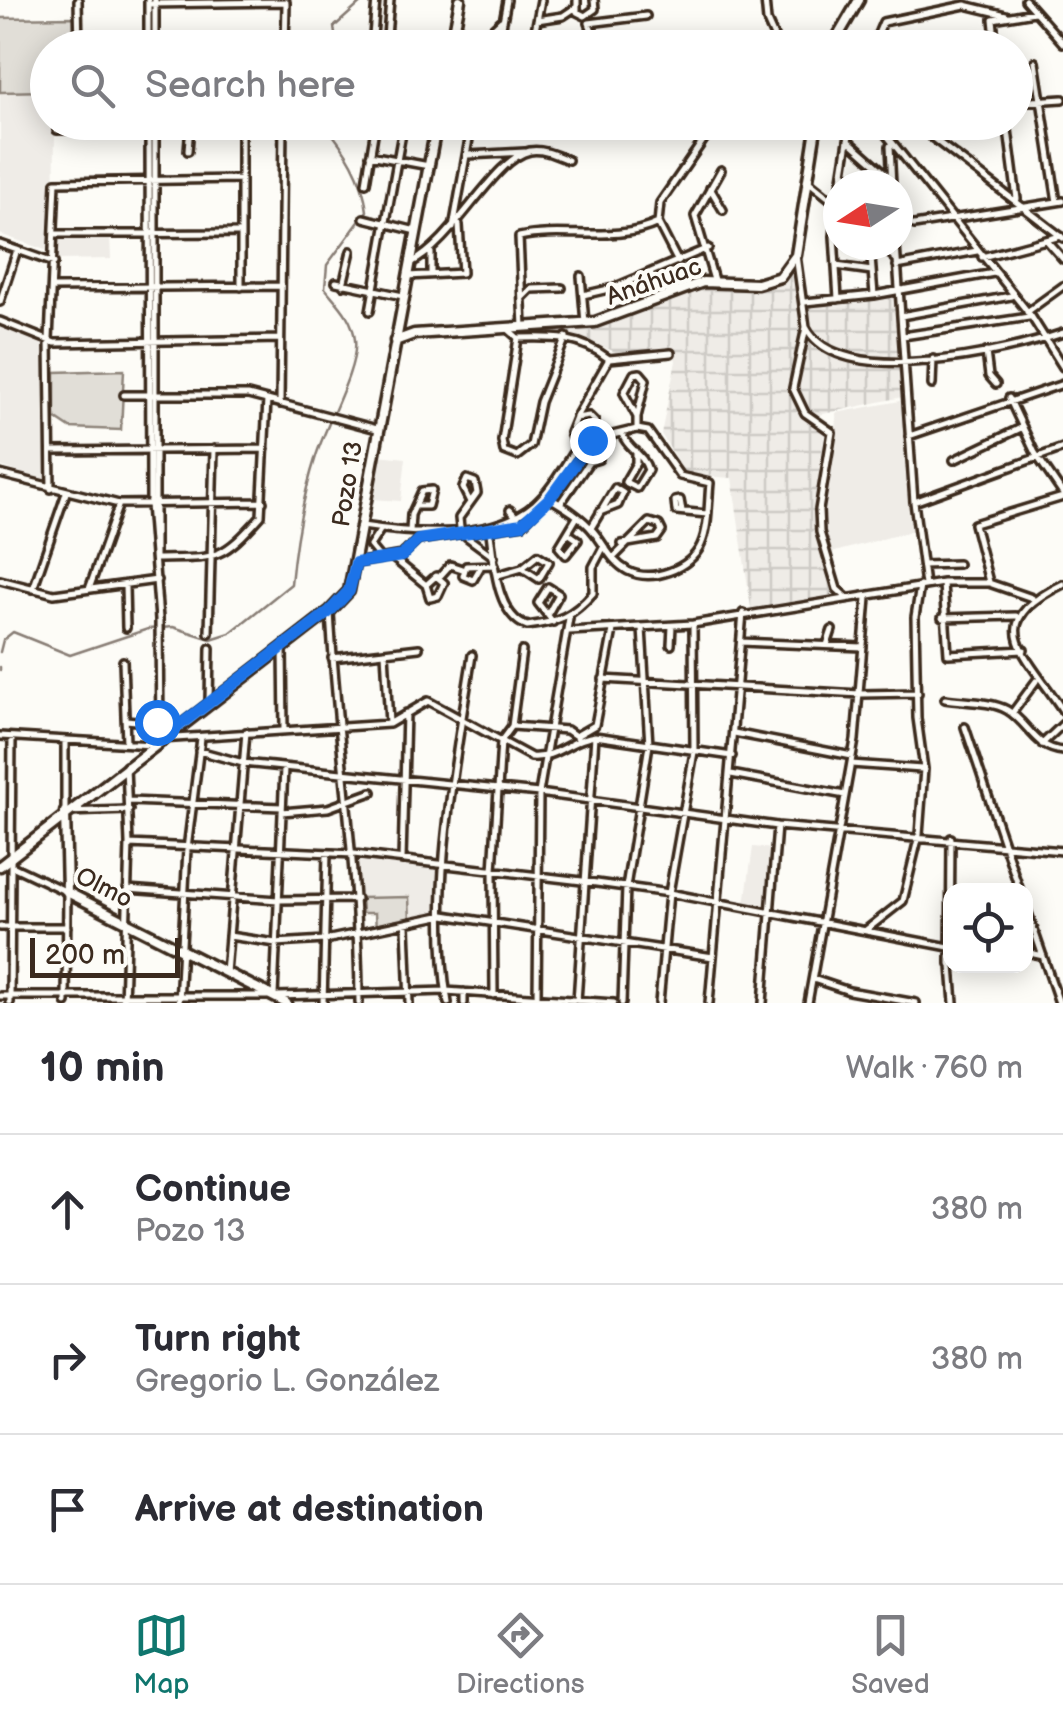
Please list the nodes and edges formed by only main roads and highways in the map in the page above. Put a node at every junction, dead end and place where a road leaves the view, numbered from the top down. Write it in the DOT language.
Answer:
graph roads {
  1 [pos="460,0"];
  2 [pos="859,0"];
  3 [pos="456,30"];
  4 [pos="842,30"];
  5 [pos="434,140"];
  6 [pos="814,140"];
  7 [pos="395,341"];
  8 [pos="66,812"];
  9 [pos="0,866"];
  10 [pos="286,1003"];
  1 -- 3 [label="main road"];
  2 -- 4 [label="main road"];
  5 -- 7 [label="main road, Pozo 13"];
  6 -- 7 [label="main road, Anáhuac"];
  7 -- 8 [label="main road, Pozo 13"];
  8 -- 9 [label="main road, Pozo 13"];
  8 -- 10 [label="main road, Olmo"];
}
